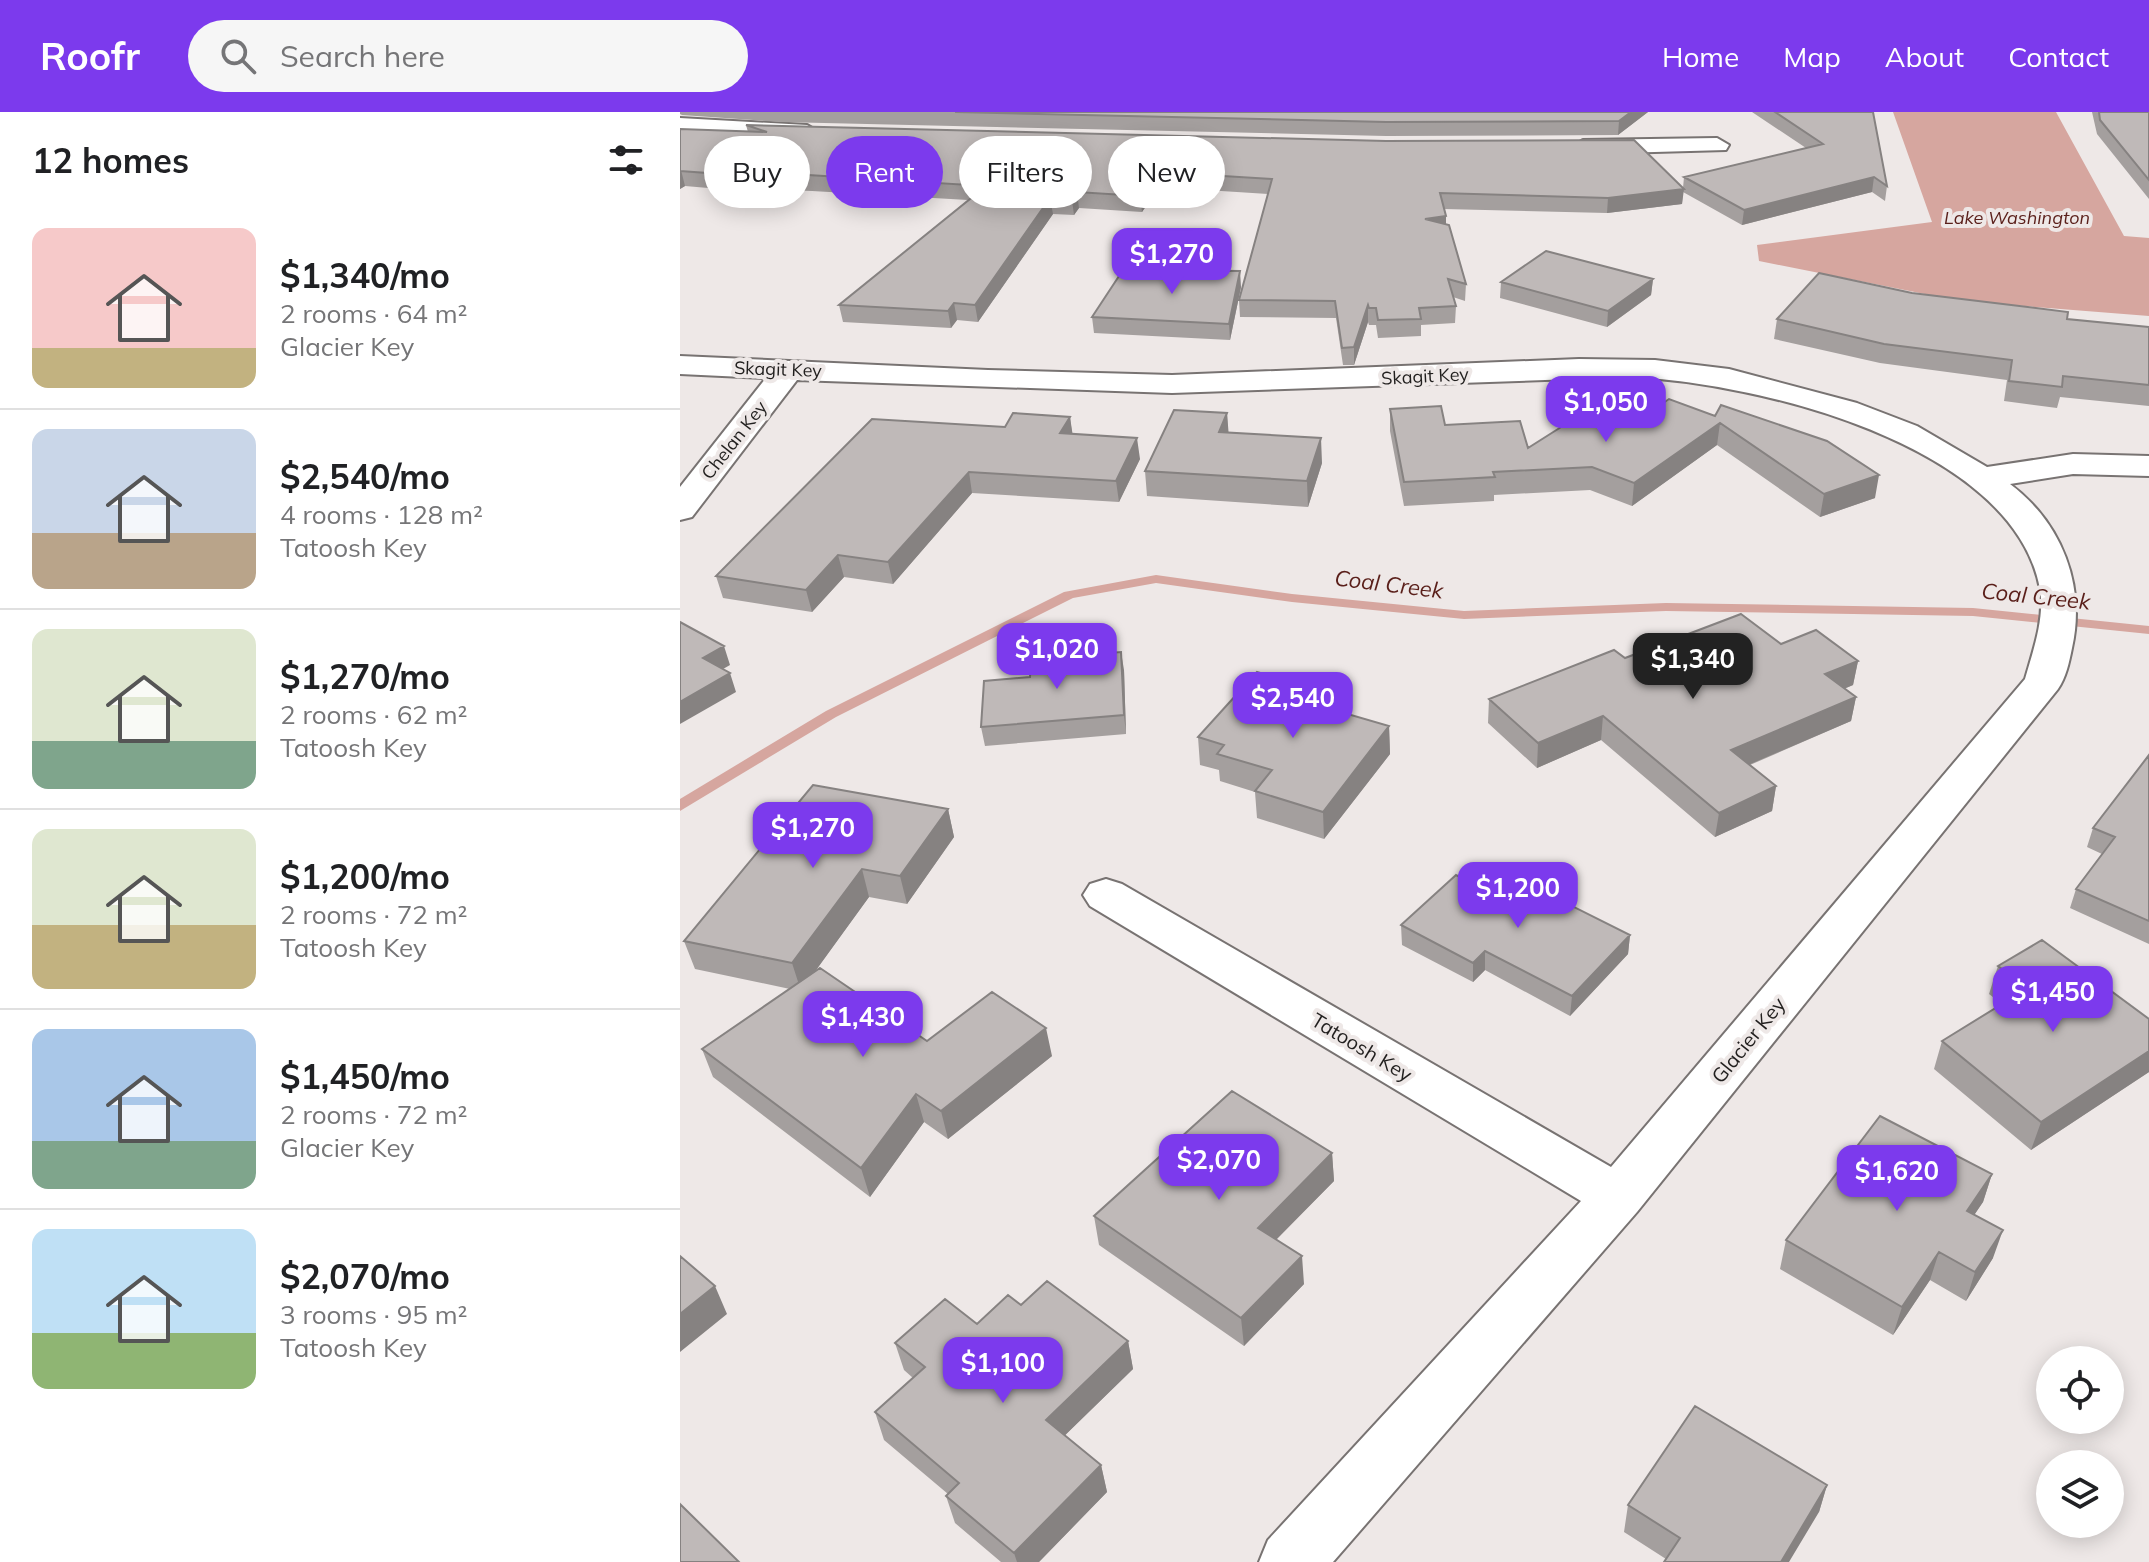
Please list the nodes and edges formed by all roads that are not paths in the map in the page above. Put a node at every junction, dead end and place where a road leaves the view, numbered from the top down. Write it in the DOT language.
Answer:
graph roads {
  1 [pos="680,125"];
  2 [pos="828,133"];
  3 [pos="1717,145"];
  4 [pos="1556,147"];
  5 [pos="680,365"];
  6 [pos="789,369"];
  7 [pos="2149,466"];
  8 [pos="1986,477"];
  9 [pos="680,510"];
  10 [pos="1106,895"];
  11 [pos="1618,1197"];
  12 [pos="1291,1562"];
  1 -- 2 [label="street"];
  3 -- 4 [label="street"];
  5 -- 6 [label="street, Skagit Key"];
  6 -- 8 [label="street, Skagit Key"];
  6 -- 9 [label="street, Chelan Key"];
  7 -- 8 [label="street"];
  8 -- 11 [label="street, Glacier Key"];
  10 -- 11 [label="street, Tatoosh Key"];
  11 -- 12 [label="street, Glacier Key"];
}
